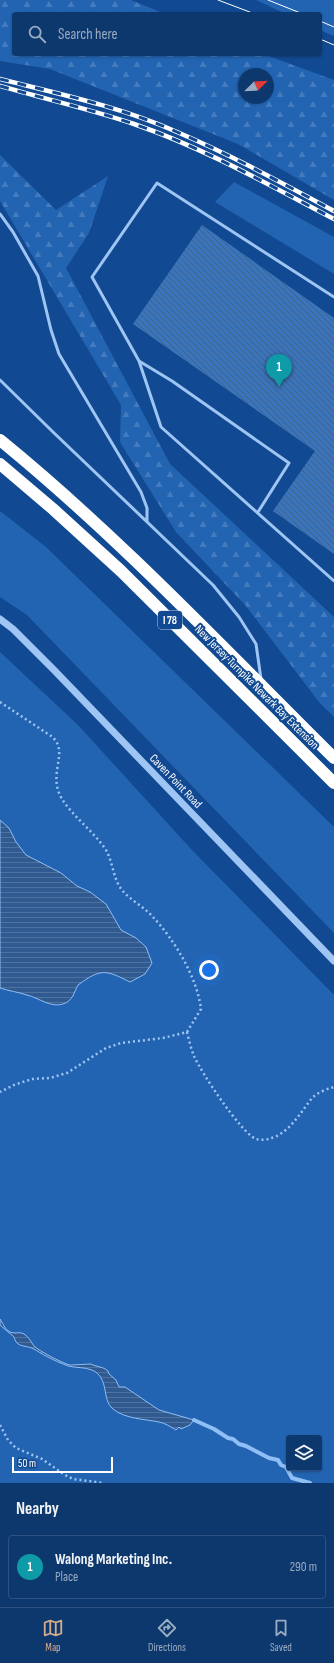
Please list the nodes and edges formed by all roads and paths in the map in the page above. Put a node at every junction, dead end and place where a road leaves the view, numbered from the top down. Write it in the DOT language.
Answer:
graph roads {
  1 [pos="0,214"];
  2 [pos="334,298"];
  3 [pos="139,361"];
  4 [pos="0,380"];
  5 [pos="0,440"];
  6 [pos="2,466"];
  7 [pos="258,512"];
  8 [pos="147,521"];
  9 [pos="334,581"];
  10 [pos="0,619"];
  11 [pos="262,687"];
  12 [pos="0,702"];
  13 [pos="334,758"];
  14 [pos="334,783"];
  15 [pos="334,961"];
  16 [pos="187,1032"];
  17 [pos="334,1087"];
  18 [pos="0,1093"];
  19 [pos="0,1426"];
  20 [pos="104,1483"];
  1 -- 8 [label="lane"];
  2 -- 3 [label="lane"];
  3 -- 7 [label="lane"];
  3 -- 7 [label="lane"];
  4 -- 8 [label="lane"];
  5 -- 11 [label="highway, New Jersey Turnpike Newark Bay Extension / I 78"];
  6 -- 14 [label="highway, New Jersey Turnpike Newark Bay Extension / I 78"];
  7 -- 9 [label="lane"];
  8 -- 11 [label="lane"];
  10 -- 15 [label="street, Caven Point Road"];
  11 -- 13 [label="highway, New Jersey Turnpike Newark Bay Extension / I 78"];
  12 -- 16 [label="path"];
  16 -- 17 [label="path"];
  16 -- 18 [label="path"];
  19 -- 20 [label="path"];
}
